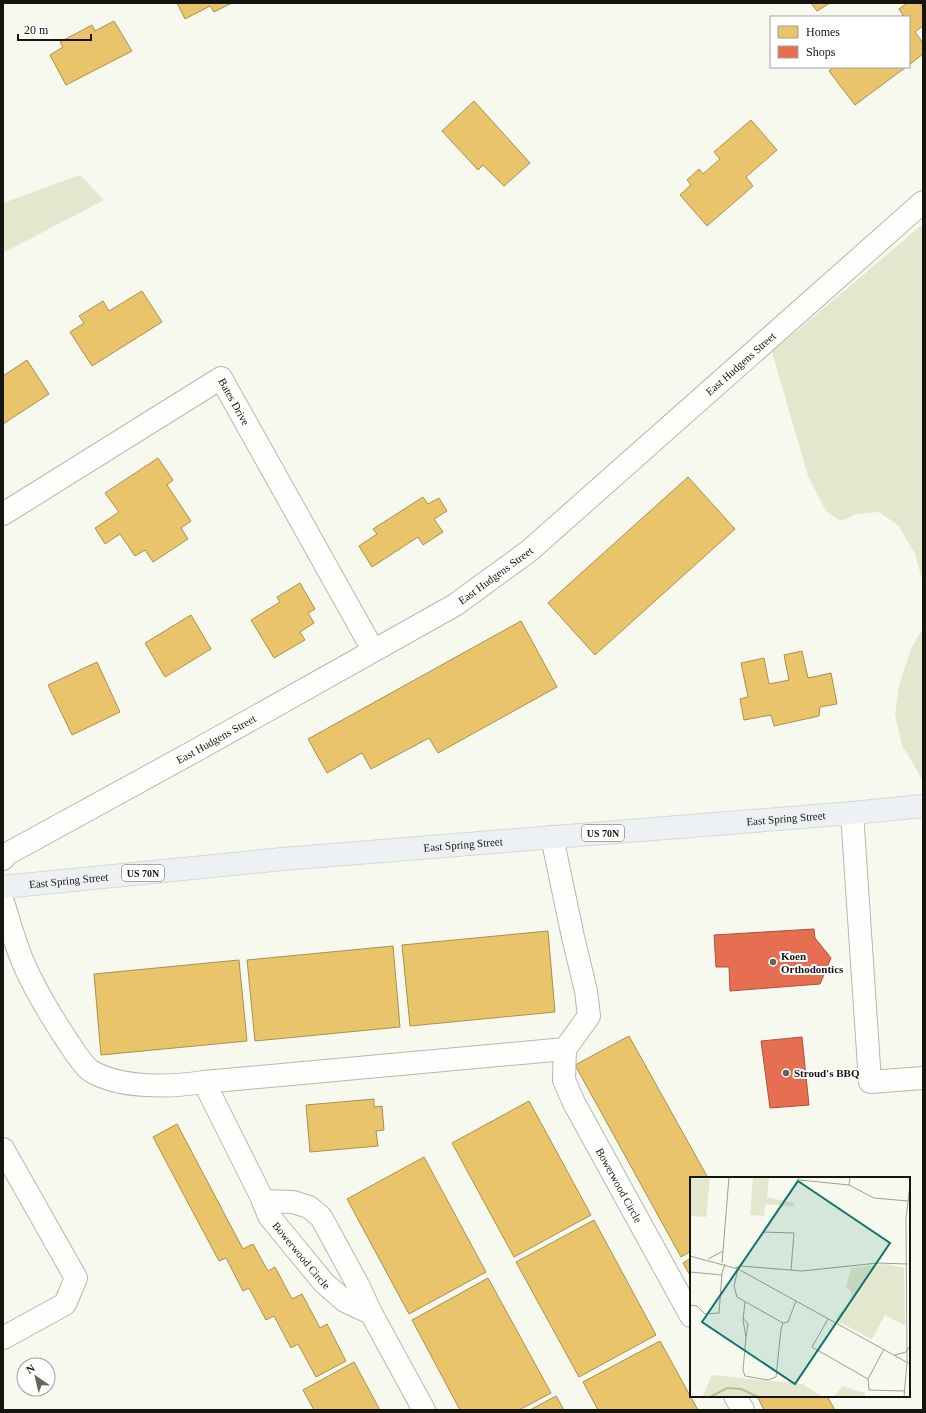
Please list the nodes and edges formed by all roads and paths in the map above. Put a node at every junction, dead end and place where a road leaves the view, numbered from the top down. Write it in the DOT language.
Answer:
graph roads {
  1 [pos="923,202"];
  2 [pos="3,514"];
  3 [pos="373,650"];
  4 [pos="923,806"];
  5 [pos="852,813"];
  6 [pos="552,837"];
  7 [pos="3,859"];
  8 [pos="3,886"];
  9 [pos="3,902"];
  10 [pos="565,1049"];
  11 [pos="923,1078"];
  12 [pos="204,1082"];
  13 [pos="3,1150"];
  14 [pos="263,1201"];
  15 [pos="371,1313"];
  16 [pos="690,1314"];
  17 [pos="3,1338"];
  18 [pos="736,1397"];
  19 [pos="424,1410"];
  20 [pos="743,1410"];
  1 -- 3 [label="street, East Hudgens Street"];
  2 -- 3 [label="street, Bates Drive"];
  3 -- 7 [label="street, East Hudgens Street"];
  4 -- 5 [label="main road, East Spring Street / US 70N"];
  5 -- 6 [label="main road, East Spring Street / US 70N"];
  5 -- 11 [label="street"];
  6 -- 8 [label="main road, East Spring Street / US 70N"];
  6 -- 10 [label="street"];
  9 -- 12 [label="street"];
  10 -- 12 [label="street"];
  10 -- 16 [label="street, Bowerwood Circle"];
  12 -- 14 [label="street, Bowerwood Circle"];
  13 -- 17 [label="street"];
  14 -- 15 [label="street, Bowerwood Circle"];
  14 -- 15 [label="street"];
  15 -- 19 [label="street"];
  18 -- 20 [label="street"];
}
